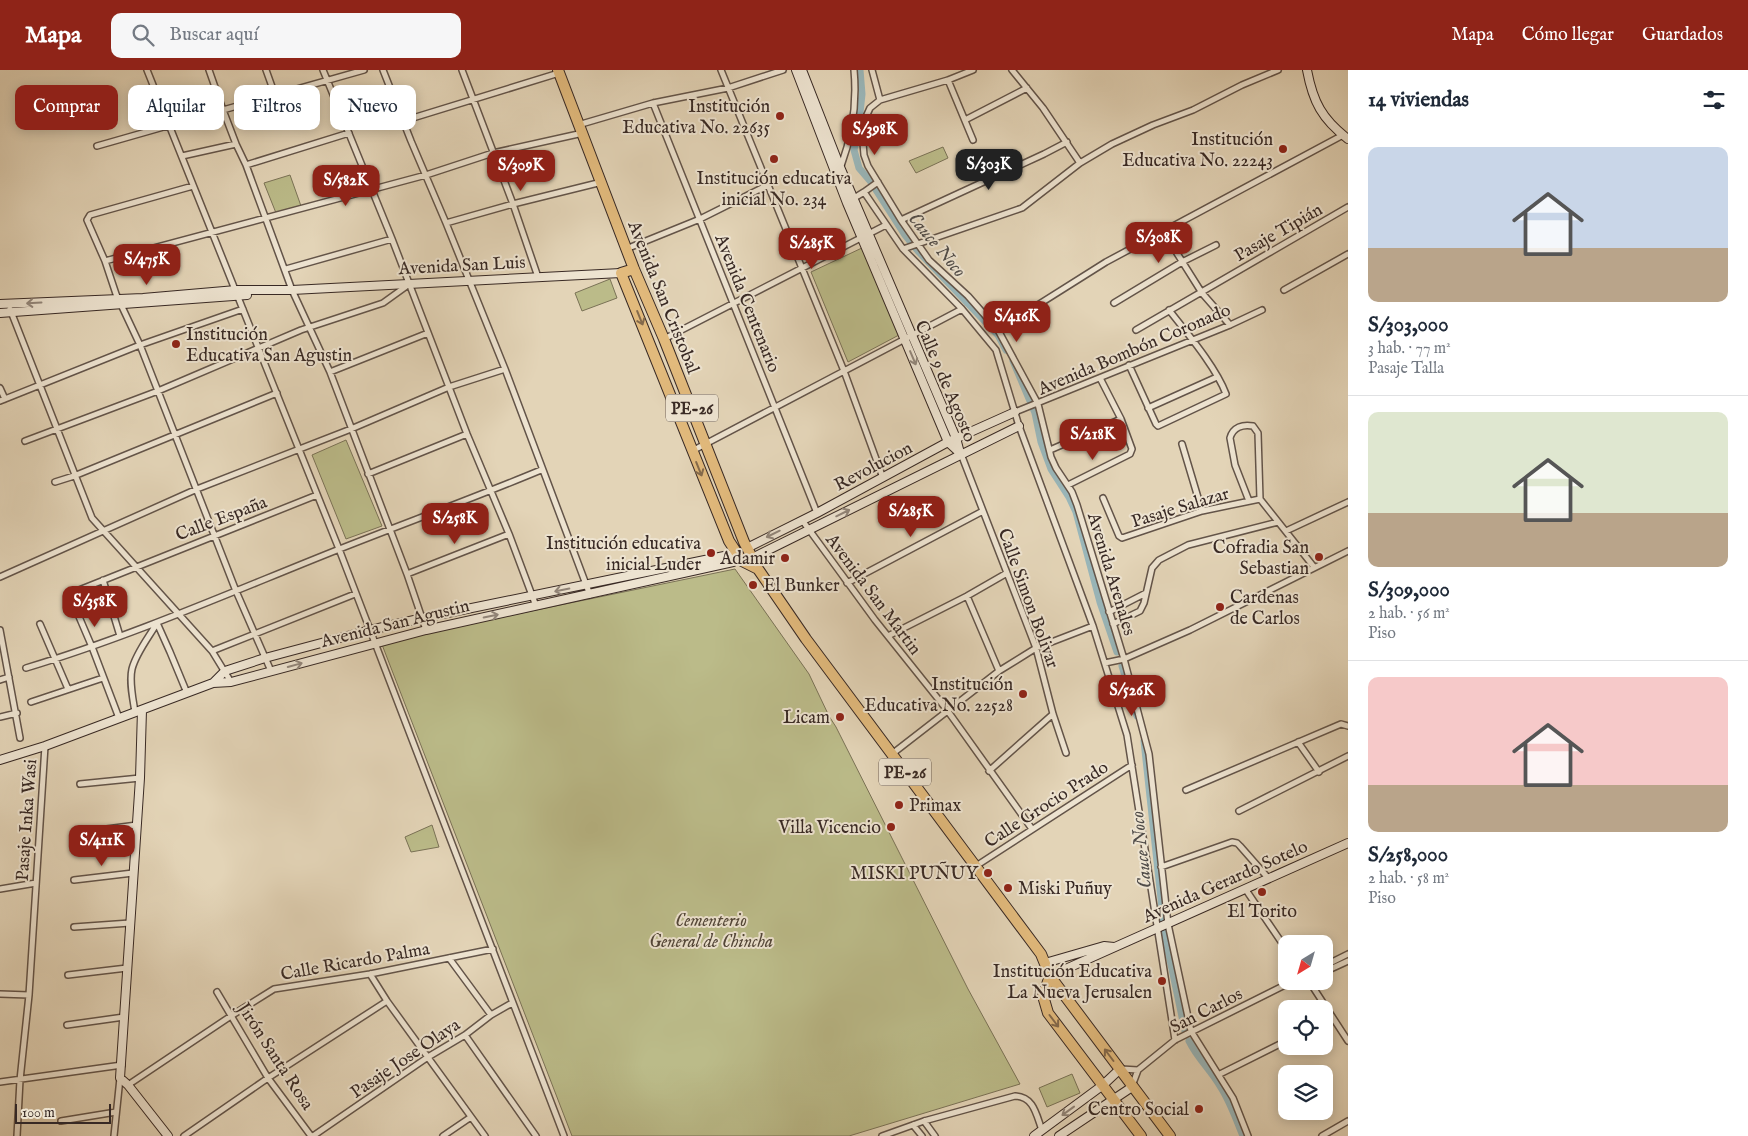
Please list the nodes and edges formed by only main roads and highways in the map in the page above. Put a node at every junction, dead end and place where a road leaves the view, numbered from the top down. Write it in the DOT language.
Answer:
graph roads {
  1 [pos="559,72"];
  2 [pos="634,269"];
  3 [pos="673,360"];
  4 [pos="659,367"];
  5 [pos="739,558"];
  6 [pos="1050,976"];
  7 [pos="1141,1136"];
  8 [pos="1170,1136"];
  1 -- 2 [label="highway, Avenida San Cristobal / PE-26"];
  2 -- 3 [label="highway, Avenida San Cristobal / PE-26"];
  2 -- 4 [label="highway, Avenida San Luis, one-way"];
  3 -- 4 [label="highway"];
  3 -- 5 [label="highway, Avenida San Cristobal / PE-26"];
  4 -- 5 [label="highway, one-way"];
  5 -- 6 [label="highway, Avenida San Cristobal / PE-26"];
  6 -- 7 [label="highway, one-way"];
  8 -- 6 [label="highway, PE-26, one-way"];
}
